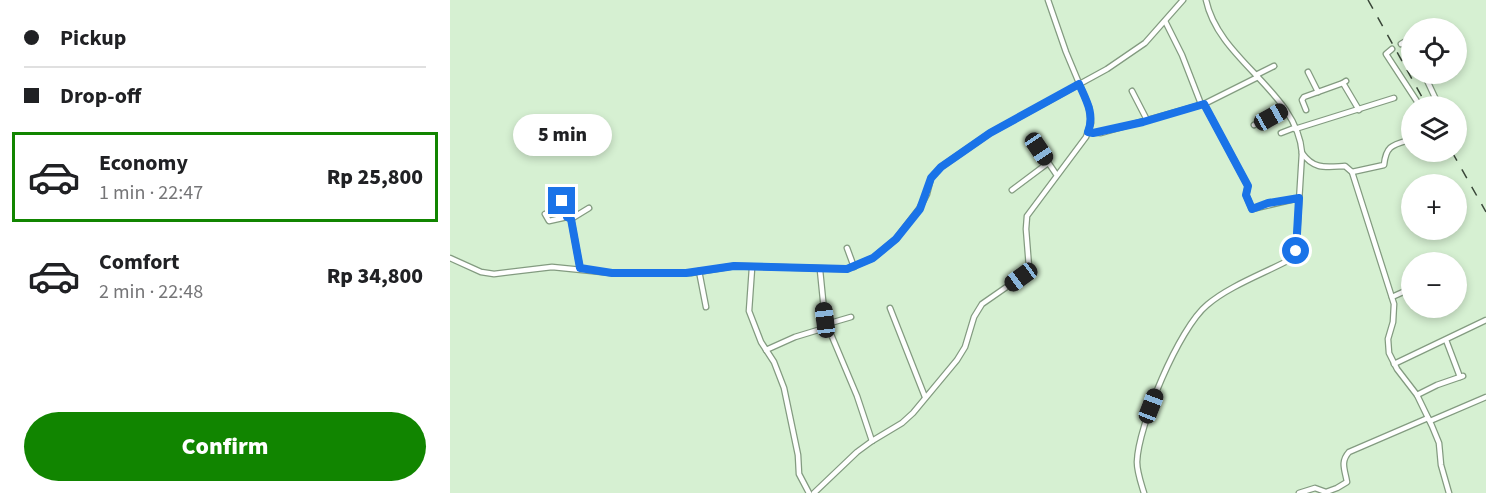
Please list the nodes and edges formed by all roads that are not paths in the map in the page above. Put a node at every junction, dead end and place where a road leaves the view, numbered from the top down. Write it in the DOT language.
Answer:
graph roads {
  1 [pos="1048,0"];
  2 [pos="1183,0"];
  3 [pos="1206,0"];
  4 [pos="1165,21"];
  5 [pos="1392,49"];
  6 [pos="1274,66"];
  7 [pos="1308,72"];
  8 [pos="1257,76"];
  9 [pos="1079,84"];
  10 [pos="1132,91"];
  11 [pos="1318,92"];
  12 [pos="1413,96"];
  13 [pos="1395,98"];
  14 [pos="1202,104"];
  15 [pos="1284,110"];
  16 [pos="1306,110"];
  17 [pos="1359,110"];
  18 [pos="1147,120"];
  19 [pos="1254,125"];
  20 [pos="1295,128"];
  21 [pos="1088,132"];
  22 [pos="1281,133"];
  23 [pos="1401,142"];
  24 [pos="1035,143"];
  25 [pos="1302,153"];
  26 [pos="1048,163"];
  27 [pos="1352,172"];
  28 [pos="1056,174"];
  29 [pos="1012,190"];
  30 [pos="1299,198"];
  31 [pos="562,201"];
  32 [pos="589,208"];
  33 [pos="545,214"];
  34 [pos="569,218"];
  35 [pos="847,248"];
  36 [pos="450,258"];
  37 [pos="854,267"];
  38 [pos="580,268"];
  39 [pos="752,268"];
  40 [pos="820,270"];
  41 [pos="699,272"];
  42 [pos="1401,293"];
  43 [pos="1392,297"];
  44 [pos="706,307"];
  45 [pos="890,308"];
  46 [pos="851,317"];
  47 [pos="1486,320"];
  48 [pos="827,325"];
  49 [pos="1446,340"];
  50 [pos="766,350"];
  51 [pos="1394,364"];
  52 [pos="1417,395"];
  53 [pos="925,397"];
  54 [pos="1486,397"];
  55 [pos="1429,420"];
  56 [pos="872,441"];
  57 [pos="809,493"];
  58 [pos="814,493"];
  59 [pos="1144,493"];
  60 [pos="1299,493"];
  61 [pos="1449,493"];
  1 -- 9 [label="street"];
  2 -- 4 [label="street"];
  3 -- 8 [label="street"];
  4 -- 9 [label="street"];
  4 -- 14 [label="street"];
  5 -- 12 [label="street"];
  6 -- 8 [label="street"];
  7 -- 11 [label="street"];
  8 -- 14 [label="street"];
  8 -- 15 [label="street"];
  9 -- 21 [label="street"];
  9 -- 37 [label="street"];
  10 -- 18 [label="street"];
  11 -- 16 [label="street"];
  11 -- 17 [label="street"];
  13 -- 17 [label="street"];
  14 -- 18 [label="street"];
  14 -- 30 [label="street"];
  15 -- 19 [label="street"];
  15 -- 20 [label="street"];
  17 -- 20 [label="street"];
  18 -- 21 [label="street"];
  20 -- 22 [label="street"];
  20 -- 25 [label="street"];
  21 -- 28 [label="street"];
  23 -- 27 [label="street"];
  24 -- 26 [label="street"];
  25 -- 27 [label="street"];
  25 -- 30 [label="street"];
  26 -- 28 [label="street"];
  26 -- 29 [label="street"];
  27 -- 43 [label="street"];
  28 -- 53 [label="street"];
  30 -- 59 [label="street"];
  31 -- 34 [label="street"];
  32 -- 34 [label="street"];
  33 -- 34 [label="street"];
  34 -- 38 [label="street"];
  35 -- 37 [label="street"];
  36 -- 38 [label="street"];
  37 -- 40 [label="street"];
  38 -- 41 [label="street"];
  39 -- 40 [label="street"];
  39 -- 41 [label="street"];
  39 -- 50 [label="street"];
  40 -- 48 [label="street"];
  41 -- 44 [label="street"];
  42 -- 43 [label="street"];
  43 -- 51 [label="street"];
  45 -- 53 [label="street"];
  46 -- 48 [label="street"];
  47 -- 49 [label="street"];
  48 -- 50 [label="street"];
  48 -- 56 [label="street"];
  49 -- 51 [label="street"];
  49 -- 52 [label="street"];
  50 -- 57 [label="street"];
  51 -- 52 [label="street"];
  52 -- 55 [label="street"];
  53 -- 56 [label="street"];
  54 -- 55 [label="street"];
  55 -- 60 [label="street"];
  55 -- 61 [label="street"];
  56 -- 58 [label="street"];
}
